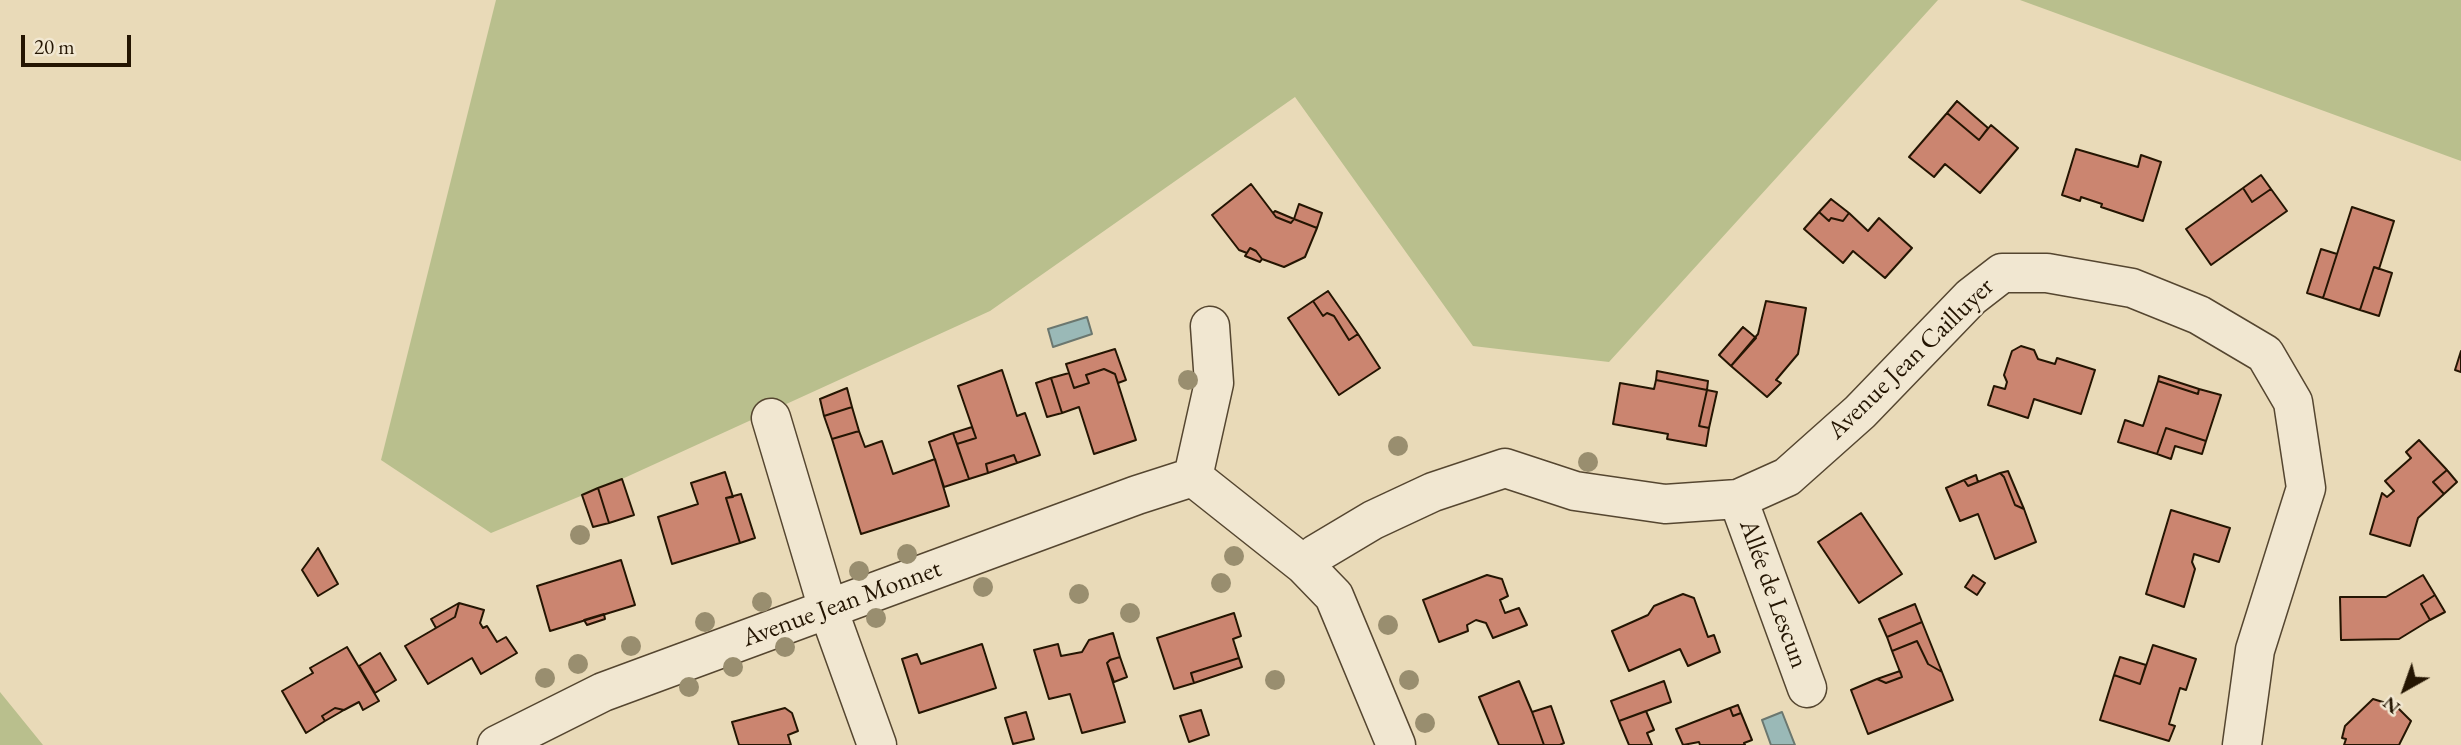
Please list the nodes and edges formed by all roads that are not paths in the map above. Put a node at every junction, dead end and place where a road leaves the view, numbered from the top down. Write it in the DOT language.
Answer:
graph roads {
  1 [pos="1210,326"];
  2 [pos="771,418"];
  3 [pos="1193,477"];
  4 [pos="1738,499"];
  5 [pos="1304,565"];
  6 [pos="828,608"];
  7 [pos="1807,688"];
  8 [pos="496,745"];
  9 [pos="877,745"];
  10 [pos="1396,745"];
  11 [pos="2242,745"];
  1 -- 3 [label="street"];
  2 -- 6 [label="street"];
  3 -- 5 [label="street"];
  3 -- 6 [label="street, Avenue Jean Monnet"];
  4 -- 5 [label="street, Avenue Jean Cailluyer"];
  4 -- 7 [label="street, Allée de Lescun"];
  4 -- 11 [label="street, Avenue Jean Cailluyer"];
  5 -- 10 [label="street"];
  6 -- 8 [label="street, Avenue Jean Monnet"];
  6 -- 9 [label="street"];
}
